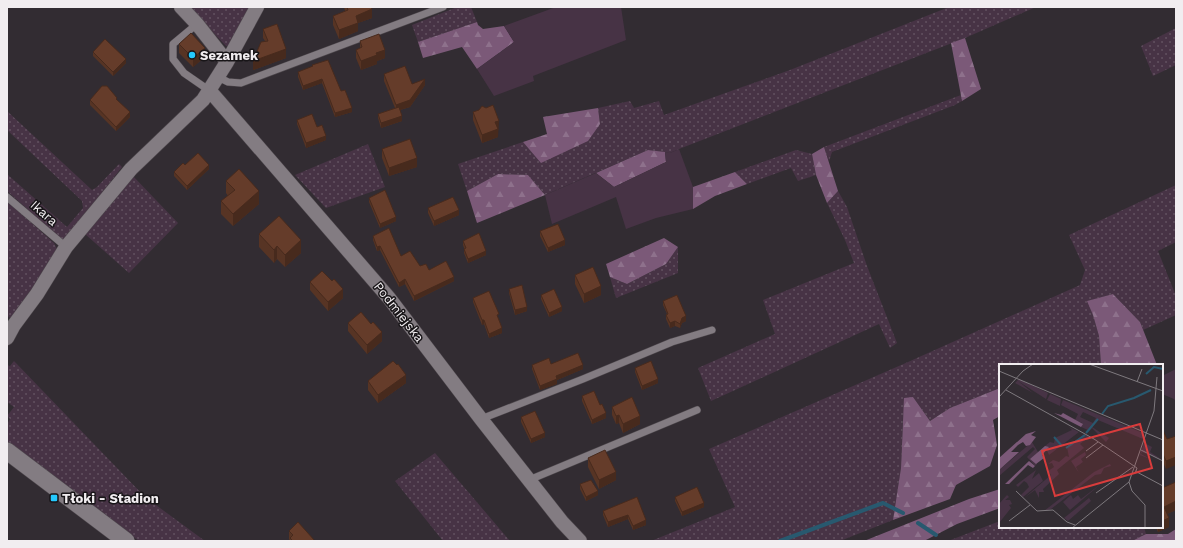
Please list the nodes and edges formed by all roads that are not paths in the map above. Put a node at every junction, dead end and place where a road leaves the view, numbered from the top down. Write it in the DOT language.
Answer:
graph roads {
  1 [pos="181,7"];
  2 [pos="257,7"];
  3 [pos="443,7"];
  4 [pos="198,24"];
  5 [pos="227,62"];
  6 [pos="218,77"];
  7 [pos="210,91"];
  8 [pos="7,197"];
  9 [pos="66,247"];
  10 [pos="712,330"];
  11 [pos="7,338"];
  12 [pos="697,410"];
  13 [pos="481,419"];
  14 [pos="7,451"];
  15 [pos="529,480"];
  16 [pos="126,541"];
  17 [pos="580,541"];
  1 -- 4 [label="street"];
  2 -- 5 [label="street"];
  3 -- 6 [label="lane"];
  4 -- 5 [label="street"];
  4 -- 7 [label="lane"];
  5 -- 6 [label="street"];
  6 -- 7 [label="street"];
  7 -- 9 [label="street"];
  7 -- 13 [label="street, Podmiejska"];
  8 -- 9 [label="lane, Ikara"];
  9 -- 11 [label="street"];
  10 -- 13 [label="lane"];
  12 -- 15 [label="lane"];
  13 -- 15 [label="street, Podmiejska"];
  14 -- 16 [label="street"];
  15 -- 17 [label="street, Podmiejska"];
}
